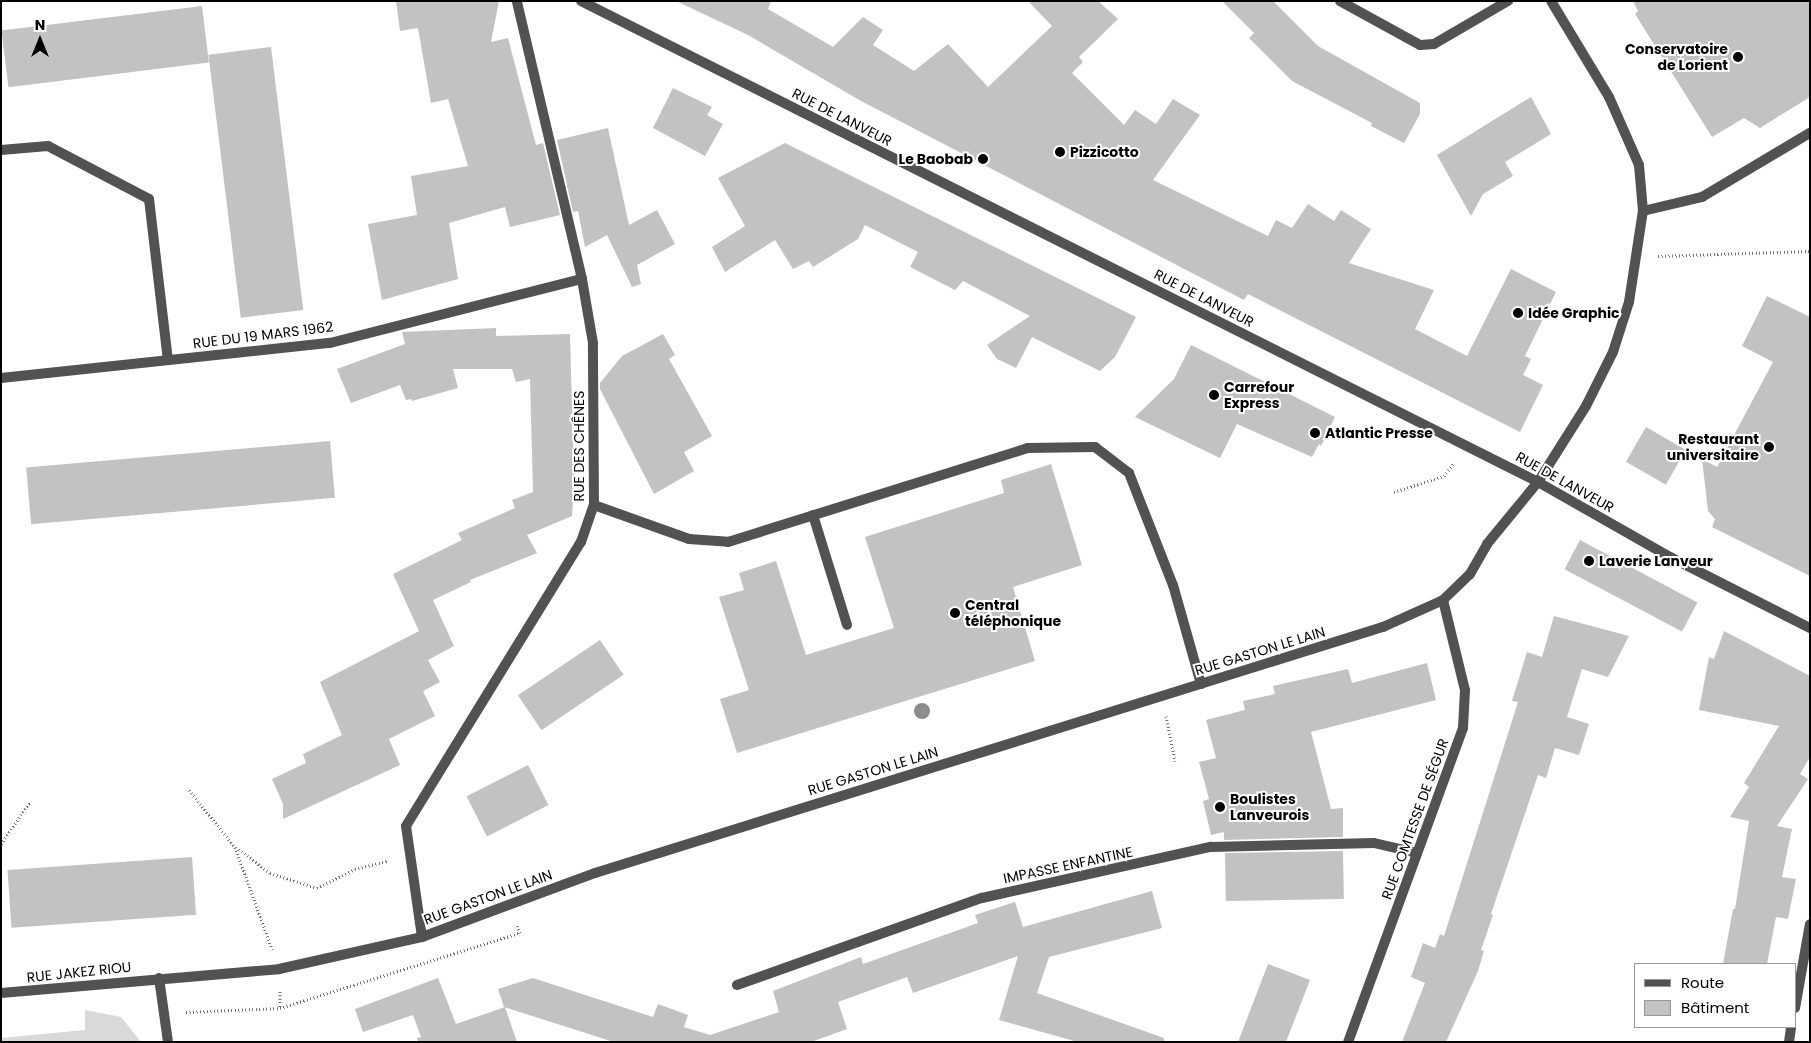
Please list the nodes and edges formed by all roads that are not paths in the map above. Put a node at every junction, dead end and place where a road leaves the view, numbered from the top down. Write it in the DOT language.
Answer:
graph roads {
  1 [pos="517,1"];
  2 [pos="581,1"];
  3 [pos="1340,1"];
  4 [pos="1508,1"];
  5 [pos="1550,1"];
  6 [pos="1810,133"];
  7 [pos="1,150"];
  8 [pos="1643,211"];
  9 [pos="582,279"];
  10 [pos="168,360"];
  11 [pos="1,378"];
  12 [pos="1538,482"];
  13 [pos="594,505"];
  14 [pos="813,515"];
  15 [pos="1443,600"];
  16 [pos="847,625"];
  17 [pos="1810,628"];
  18 [pos="1201,684"];
  19 [pos="1417,853"];
  20 [pos="1810,924"];
  21 [pos="422,937"];
  22 [pos="159,978"];
  23 [pos="737,985"];
  24 [pos="1,993"];
  25 [pos="1796,1002"];
  26 [pos="1791,1028"];
  27 [pos="168,1042"];
  28 [pos="1348,1042"];
  29 [pos="1789,1042"];
  1 -- 9 [label="street, RUE DES CHÊNES"];
  2 -- 12 [label="street, RUE DE LANVEUR"];
  3 -- 4 [label="street"];
  5 -- 8 [label="street, RUE GASTON LE LAIN"];
  6 -- 8 [label="street"];
  7 -- 10 [label="street"];
  8 -- 12 [label="street, RUE GASTON LE LAIN"];
  9 -- 10 [label="street, RUE DU 19 MARS 1962"];
  9 -- 13 [label="street, RUE DES CHÊNES"];
  10 -- 11 [label="street, RUE DU 19 MARS 1962"];
  12 -- 15 [label="street, RUE GASTON LE LAIN"];
  12 -- 17 [label="street, RUE DE LANVEUR"];
  13 -- 14 [label="street"];
  13 -- 21 [label="street, RUE DES CHÊNES"];
  14 -- 16 [label="street"];
  14 -- 18 [label="street"];
  15 -- 18 [label="street, RUE GASTON LE LAIN"];
  15 -- 19 [label="street, RUE COMTESSE DE SÉGUR"];
  18 -- 21 [label="street, RUE GASTON LE LAIN"];
  19 -- 23 [label="street, IMPASSE ENFANTINE"];
  19 -- 28 [label="street, RUE COMTESSE DE SÉGUR"];
  20 -- 25 [label="street"];
  21 -- 22 [label="street, RUE GASTON LE LAIN"];
  22 -- 24 [label="street, RUE JAKEZ RIOU"];
  22 -- 27 [label="street"];
  26 -- 29 [label="street"];
}
